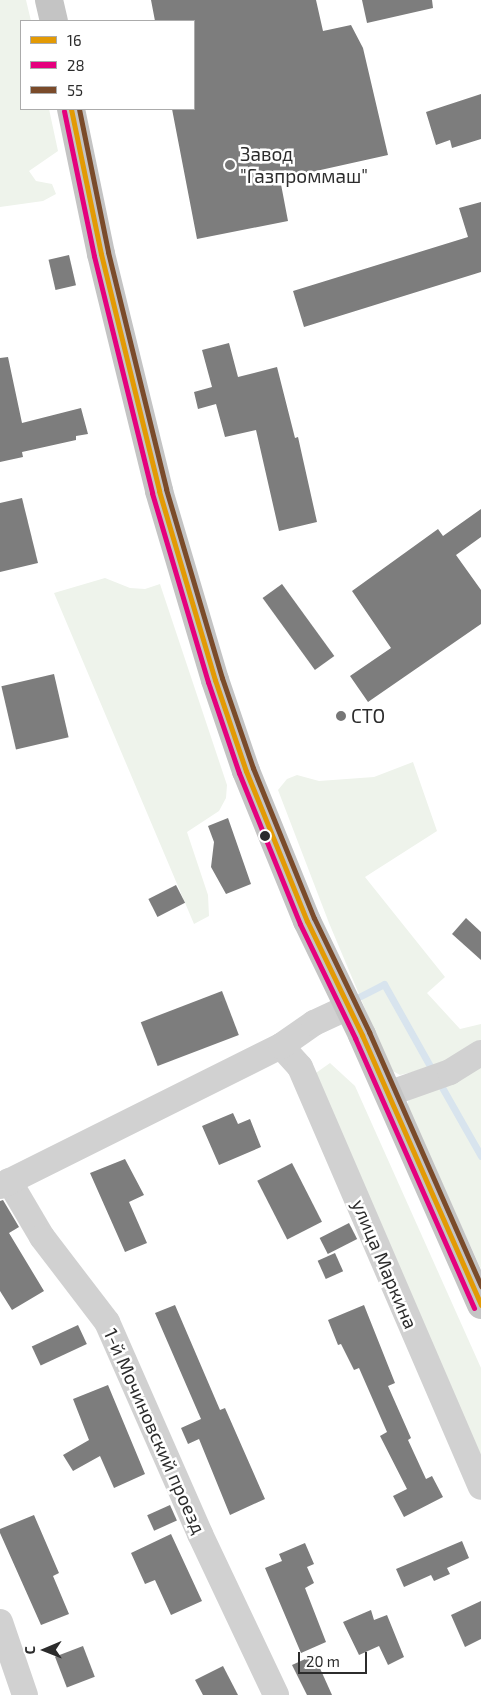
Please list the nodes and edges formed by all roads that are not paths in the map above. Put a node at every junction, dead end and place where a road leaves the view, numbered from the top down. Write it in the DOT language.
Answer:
graph roads {
  1 [pos="49,0"];
  2 [pos="54,20"];
  3 [pos="71,110"];
  4 [pos="348,1007"];
  5 [pos="281,1046"];
  6 [pos="481,1053"];
  7 [pos="388,1094"];
  8 [pos="5,1184"];
  9 [pos="481,1305"];
  10 [pos="481,1487"];
  11 [pos="0,1622"];
  12 [pos="25,1695"];
  13 [pos="276,1695"];
  1 -- 2 [label="main road"];
  3 -- 4 [label="main road"];
  4 -- 5 [label="street"];
  4 -- 7 [label="main road"];
  5 -- 8 [label="street"];
  5 -- 10 [label="street, улица Маркина"];
  6 -- 7 [label="street"];
  7 -- 9 [label="main road"];
  8 -- 13 [label="street, 1-й Мочиновский проезд"];
  11 -- 12 [label="street"];
}
